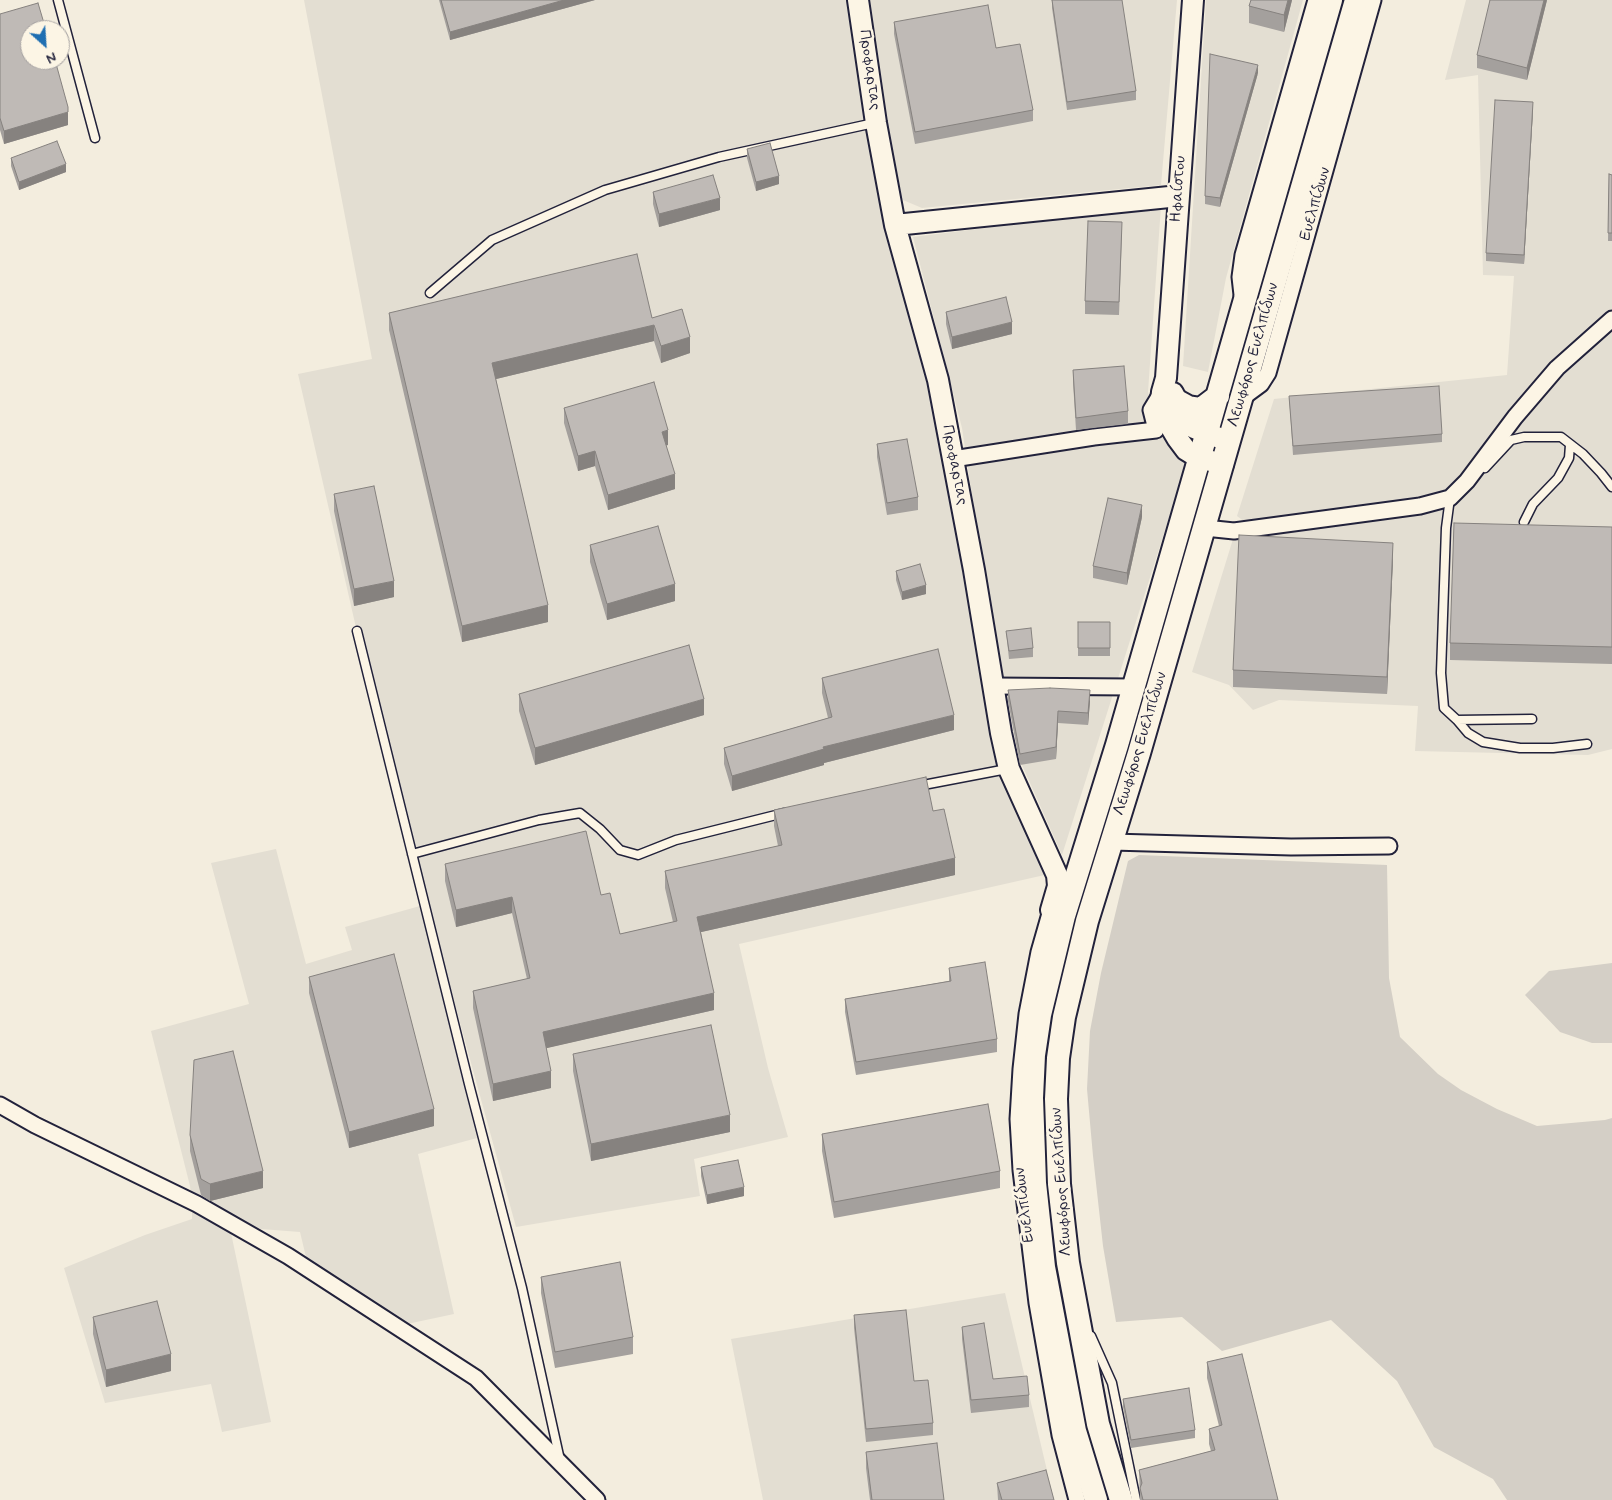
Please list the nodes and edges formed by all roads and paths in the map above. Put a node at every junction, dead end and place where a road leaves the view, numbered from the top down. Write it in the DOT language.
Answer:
graph roads {
  1 [pos="58,0"];
  2 [pos="858,0"];
  3 [pos="1193,0"];
  4 [pos="1316,0"];
  5 [pos="1331,0"];
  6 [pos="1356,0"];
  7 [pos="1373,0"];
  8 [pos="876,122"];
  9 [pos="95,138"];
  10 [pos="1179,196"];
  11 [pos="895,225"];
  12 [pos="430,293"];
  13 [pos="1243,307"];
  14 [pos="1612,319"];
  15 [pos="1168,390"];
  16 [pos="1218,396"];
  17 [pos="1242,398"];
  18 [pos="1207,435"];
  19 [pos="1230,441"];
  20 [pos="1570,444"];
  21 [pos="953,459"];
  22 [pos="1223,464"];
  23 [pos="1196,468"];
  24 [pos="1612,487"];
  25 [pos="1450,498"];
  26 [pos="1524,522"];
  27 [pos="1205,528"];
  28 [pos="357,631"];
  29 [pos="993,686"];
  30 [pos="1133,687"];
  31 [pos="1532,719"];
  32 [pos="1457,720"];
  33 [pos="1587,744"];
  34 [pos="1009,769"];
  35 [pos="913,787"];
  36 [pos="792,811"];
  37 [pos="1112,842"];
  38 [pos="1388,846"];
  39 [pos="412,854"];
  40 [pos="1057,913"];
  41 [pos="0,1105"];
  42 [pos="1074,1299"];
  43 [pos="1044,1302"];
  44 [pos="561,1463"];
  45 [pos="597,1500"];
  46 [pos="1077,1500"];
  47 [pos="1096,1500"];
  48 [pos="1121,1500"];
  49 [pos="1136,1500"];
  1 -- 9 [label="lane"];
  2 -- 8 [label="street, Προφαρτας"];
  3 -- 10 [label="street, Ηφαίστου"];
  4 -- 13 [label="street"];
  5 -- 13 [label="main road, Λεωφόρος Ευελπίδων"];
  6 -- 17 [label="main road, Λεωφόρος Ευελπίδων"];
  7 -- 17 [label="street, Ευελπίδων"];
  8 -- 11 [label="street, Προφαρτας"];
  8 -- 12 [label="lane"];
  10 -- 11 [label="street"];
  10 -- 15 [label="street, Ηφαίστου"];
  11 -- 21 [label="street, Προφαρτας"];
  13 -- 16 [label="main road, Λεωφόρος Ευελπίδων"];
  14 -- 25 [label="street"];
  15 -- 16 [label="main road"];
  15 -- 18 [label="street"];
  15 -- 21 [label="street"];
  15 -- 23 [label="street, Ηφαίστου"];
  16 -- 18 [label="main road, Λεωφόρος Ευελπίδων"];
  17 -- 19 [label="main road, Λεωφόρος Ευελπίδων"];
  18 -- 19 [label="street"];
  18 -- 23 [label="main road, Λεωφόρος Ευελπίδων"];
  19 -- 22 [label="main road, Λεωφόρος Ευελπίδων"];
  20 -- 24 [label="lane"];
  20 -- 25 [label="lane"];
  20 -- 26 [label="lane"];
  21 -- 29 [label="street, Προφαρτας"];
  22 -- 23 [label="street, Ηφαίστου"];
  22 -- 27 [label="main road, Λεωφόρος Ευελπίδων"];
  23 -- 30 [label="main road, Λεωφόρος Ευελπίδων"];
  25 -- 27 [label="street"];
  25 -- 32 [label="lane"];
  27 -- 37 [label="main road, Λεωφόρος Ευελπίδων"];
  28 -- 39 [label="lane"];
  29 -- 30 [label="street"];
  29 -- 34 [label="street, Προφαρτας"];
  30 -- 40 [label="main road, Λεωφόρος Ευελπίδων"];
  31 -- 32 [label="lane"];
  32 -- 33 [label="lane"];
  34 -- 35 [label="lane"];
  34 -- 40 [label="street, Προφαρτας"];
  36 -- 39 [label="lane"];
  37 -- 38 [label="street"];
  37 -- 42 [label="main road, Λεωφόρος Ευελπίδων"];
  39 -- 44 [label="lane"];
  40 -- 43 [label="main road, Λεωφόρος Ευελπίδων"];
  41 -- 44 [label="street"];
  42 -- 48 [label="main road, Λεωφόρος Ευελπίδων"];
  42 -- 49 [label="lane"];
  43 -- 46 [label="street"];
  43 -- 47 [label="main road, Λεωφόρος Ευελπίδων"];
  44 -- 45 [label="street"];
}
